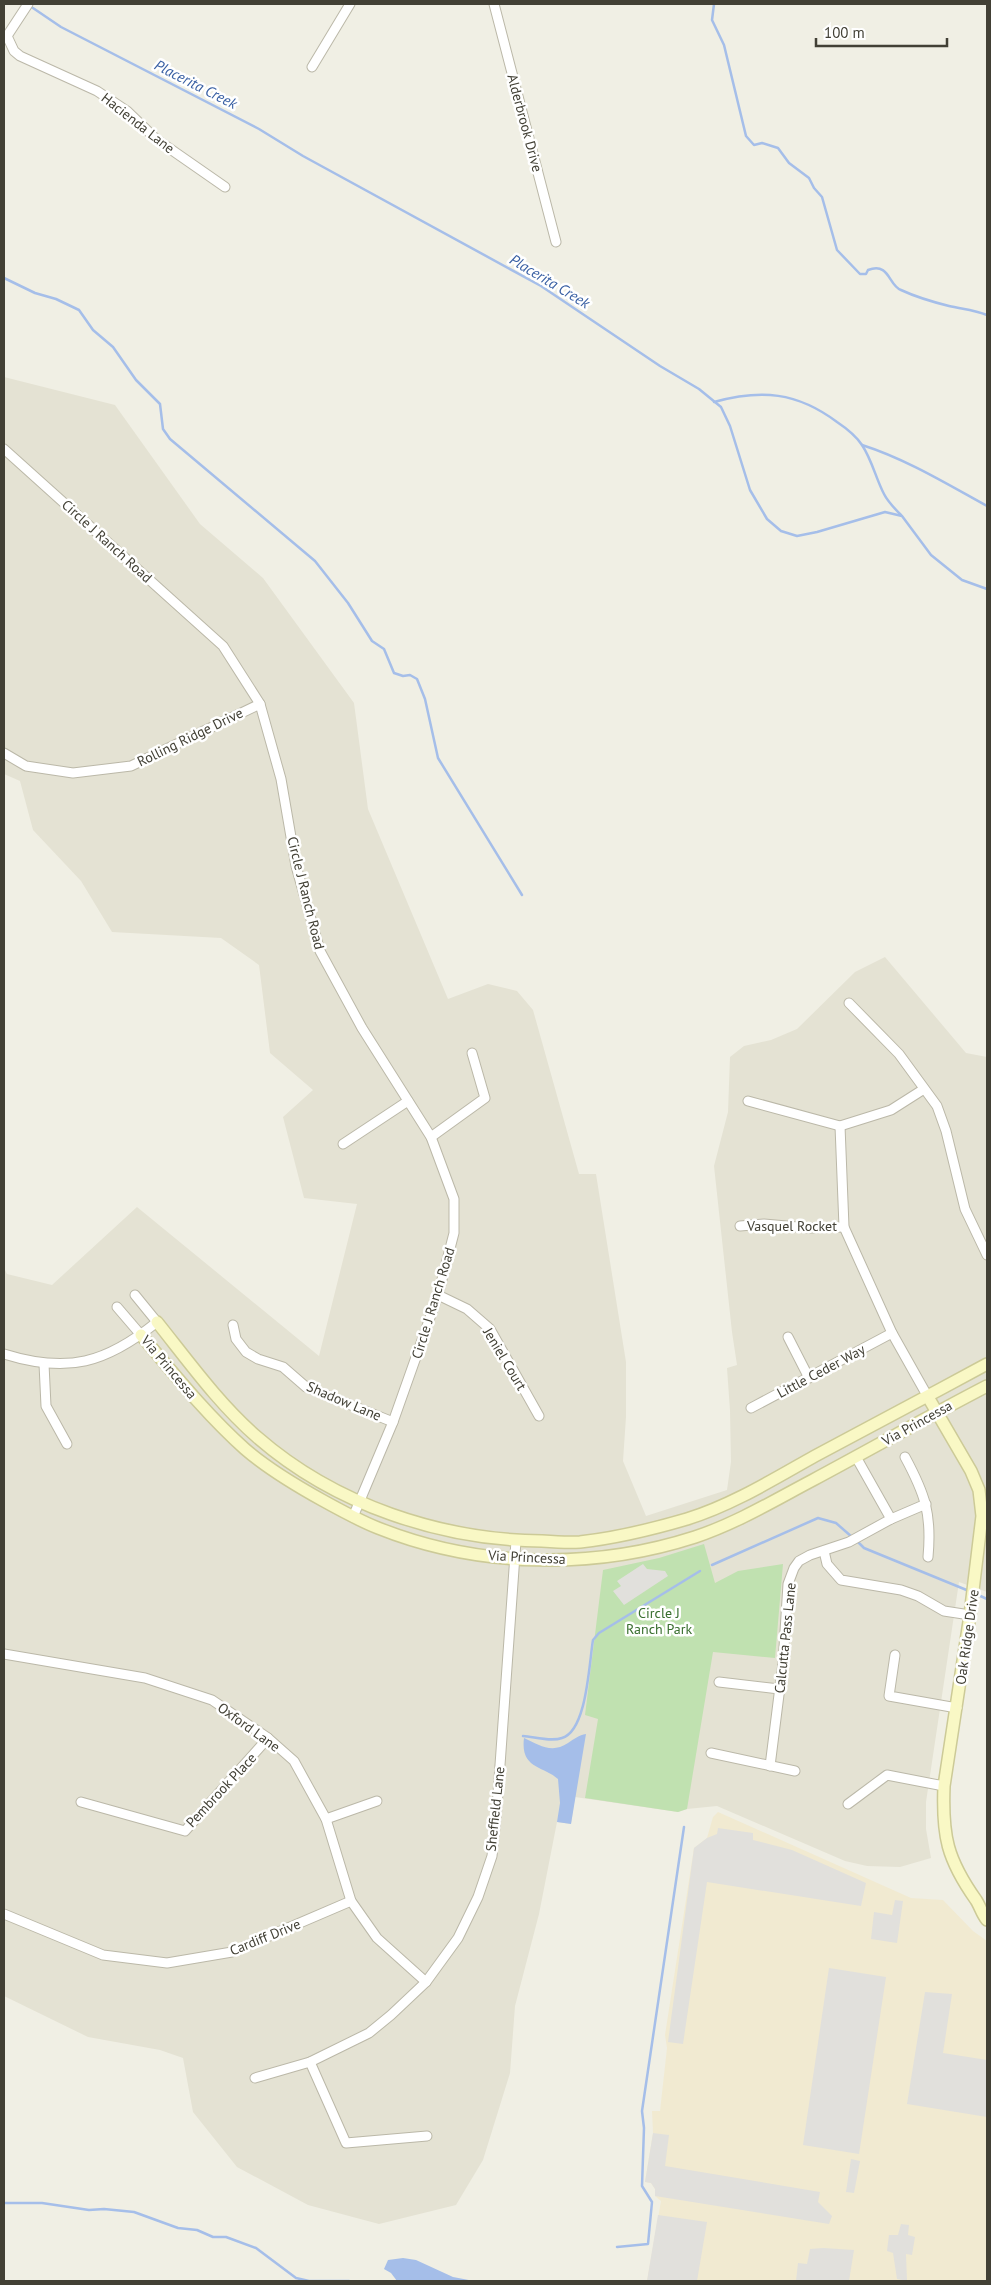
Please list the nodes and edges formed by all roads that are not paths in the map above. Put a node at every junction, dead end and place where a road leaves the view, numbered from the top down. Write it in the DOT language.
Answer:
graph roads {
  1 [pos="28,4"];
  2 [pos="350,4"];
  3 [pos="494,4"];
  4 [pos="312,67"];
  5 [pos="225,187"];
  6 [pos="556,242"];
  7 [pos="4,449"];
  8 [pos="260,704"];
  9 [pos="4,753"];
  10 [pos="849,1003"];
  11 [pos="472,1053"];
  12 [pos="924,1088"];
  13 [pos="408,1101"];
  14 [pos="748,1101"];
  15 [pos="840,1126"];
  16 [pos="431,1137"];
  17 [pos="343,1144"];
  18 [pos="740,1226"];
  19 [pos="844,1227"];
  20 [pos="987,1255"];
  21 [pos="135,1295"];
  22 [pos="438,1295"];
  23 [pos="117,1307"];
  24 [pos="157,1322"];
  25 [pos="233,1325"];
  26 [pos="892,1333"];
  27 [pos="141,1335"];
  28 [pos="788,1337"];
  29 [pos="4,1354"];
  30 [pos="44,1364"];
  31 [pos="987,1364"];
  32 [pos="809,1378"];
  33 [pos="987,1386"];
  34 [pos="928,1397"];
  35 [pos="751,1408"];
  36 [pos="938,1413"];
  37 [pos="539,1416"];
  38 [pos="393,1422"];
  39 [pos="67,1444"];
  40 [pos="856,1456"];
  41 [pos="904,1457"];
  42 [pos="359,1501"];
  43 [pos="926,1504"];
  44 [pos="984,1511"];
  45 [pos="352,1517"];
  46 [pos="891,1519"];
  47 [pos="516,1541"];
  48 [pos="824,1552"];
  49 [pos="928,1557"];
  50 [pos="515,1559"];
  51 [pos="970,1615"];
  52 [pos="4,1654"];
  53 [pos="895,1655"];
  54 [pos="719,1682"];
  55 [pos="779,1689"];
  56 [pos="957,1708"];
  57 [pos="268,1738"];
  58 [pos="711,1753"];
  59 [pos="770,1766"];
  60 [pos="795,1771"];
  61 [pos="944,1786"];
  62 [pos="376,1801"];
  63 [pos="81,1802"];
  64 [pos="848,1804"];
  65 [pos="326,1819"];
  66 [pos="351,1901"];
  67 [pos="982,1903"];
  68 [pos="4,1914"];
  69 [pos="987,1920"];
  70 [pos="426,1982"];
  71 [pos="310,2062"];
  72 [pos="255,2078"];
  73 [pos="427,2136"];
  1 -- 5 [label="street, Hacienda Lane"];
  2 -- 4 [label="street"];
  3 -- 6 [label="street, Alderbrook Drive"];
  7 -- 8 [label="street, Circle J Ranch Road"];
  8 -- 9 [label="street, Rolling Ridge Drive"];
  8 -- 13 [label="street, Circle J Ranch Road"];
  10 -- 12 [label="street"];
  11 -- 16 [label="street"];
  12 -- 15 [label="street"];
  12 -- 20 [label="street"];
  13 -- 16 [label="street, Circle J Ranch Road"];
  13 -- 17 [label="street"];
  14 -- 15 [label="street"];
  15 -- 19 [label="street, Oak Ridge Drive"];
  16 -- 22 [label="street, Circle J Ranch Road"];
  18 -- 19 [label="street, Vasquel Rocket"];
  19 -- 26 [label="street, Oak Ridge Drive"];
  21 -- 24 [label="street, Via Princessa"];
  22 -- 37 [label="street, Jeniel Court"];
  22 -- 38 [label="street, Circle J Ranch Road"];
  23 -- 27 [label="street, Via Princessa"];
  24 -- 27 [label="street"];
  24 -- 42 [label="street, Via Princessa"];
  25 -- 38 [label="street, Shadow Lane"];
  26 -- 32 [label="street, Little Ceder Way"];
  26 -- 34 [label="street, Oak Ridge Drive"];
  27 -- 30 [label="street"];
  27 -- 45 [label="street, Via Princessa"];
  28 -- 32 [label="street"];
  29 -- 30 [label="street"];
  30 -- 39 [label="street"];
  31 -- 34 [label="street, Via Princessa"];
  32 -- 35 [label="street, Little Ceder Way"];
  33 -- 36 [label="street, Via Princessa"];
  34 -- 36 [label="street, Oak Ridge Drive"];
  34 -- 47 [label="street, Via Princessa"];
  36 -- 40 [label="street, Via Princessa"];
  36 -- 44 [label="street, Oak Ridge Drive"];
  38 -- 42 [label="street, Circle J Ranch Road"];
  40 -- 46 [label="street"];
  40 -- 50 [label="street, Via Princessa"];
  41 -- 43 [label="street"];
  42 -- 45 [label="street, Circle J Ranch Road"];
  42 -- 47 [label="street, Via Princessa"];
  43 -- 46 [label="street, Calcutta Pass Lane"];
  43 -- 49 [label="street"];
  44 -- 51 [label="street, Oak Ridge Drive"];
  45 -- 50 [label="street, Via Princessa"];
  46 -- 48 [label="street, Calcutta Pass Lane"];
  47 -- 50 [label="street, Sheffield Lane"];
  48 -- 51 [label="street"];
  48 -- 55 [label="street, Calcutta Pass Lane"];
  50 -- 70 [label="street, Sheffield Lane"];
  51 -- 56 [label="street, Oak Ridge Drive"];
  52 -- 57 [label="street, Oxford Lane"];
  53 -- 56 [label="street"];
  54 -- 55 [label="street"];
  55 -- 59 [label="street, Calcutta Pass Lane"];
  56 -- 61 [label="street, Oak Ridge Drive"];
  57 -- 63 [label="street, Pembrook Place"];
  57 -- 65 [label="street, Oxford Lane"];
  58 -- 59 [label="street"];
  59 -- 60 [label="street"];
  61 -- 64 [label="street"];
  61 -- 67 [label="street, Oak Ridge Drive"];
  62 -- 65 [label="street"];
  65 -- 66 [label="street, Oxford Lane"];
  66 -- 68 [label="street, Cardiff Drive"];
  66 -- 70 [label="street, Oxford Lane"];
  67 -- 69 [label="street, Oak Ridge Drive"];
  70 -- 71 [label="street, Sheffield Lane"];
  71 -- 72 [label="street, Sheffield Lane"];
  71 -- 73 [label="street"];
}
